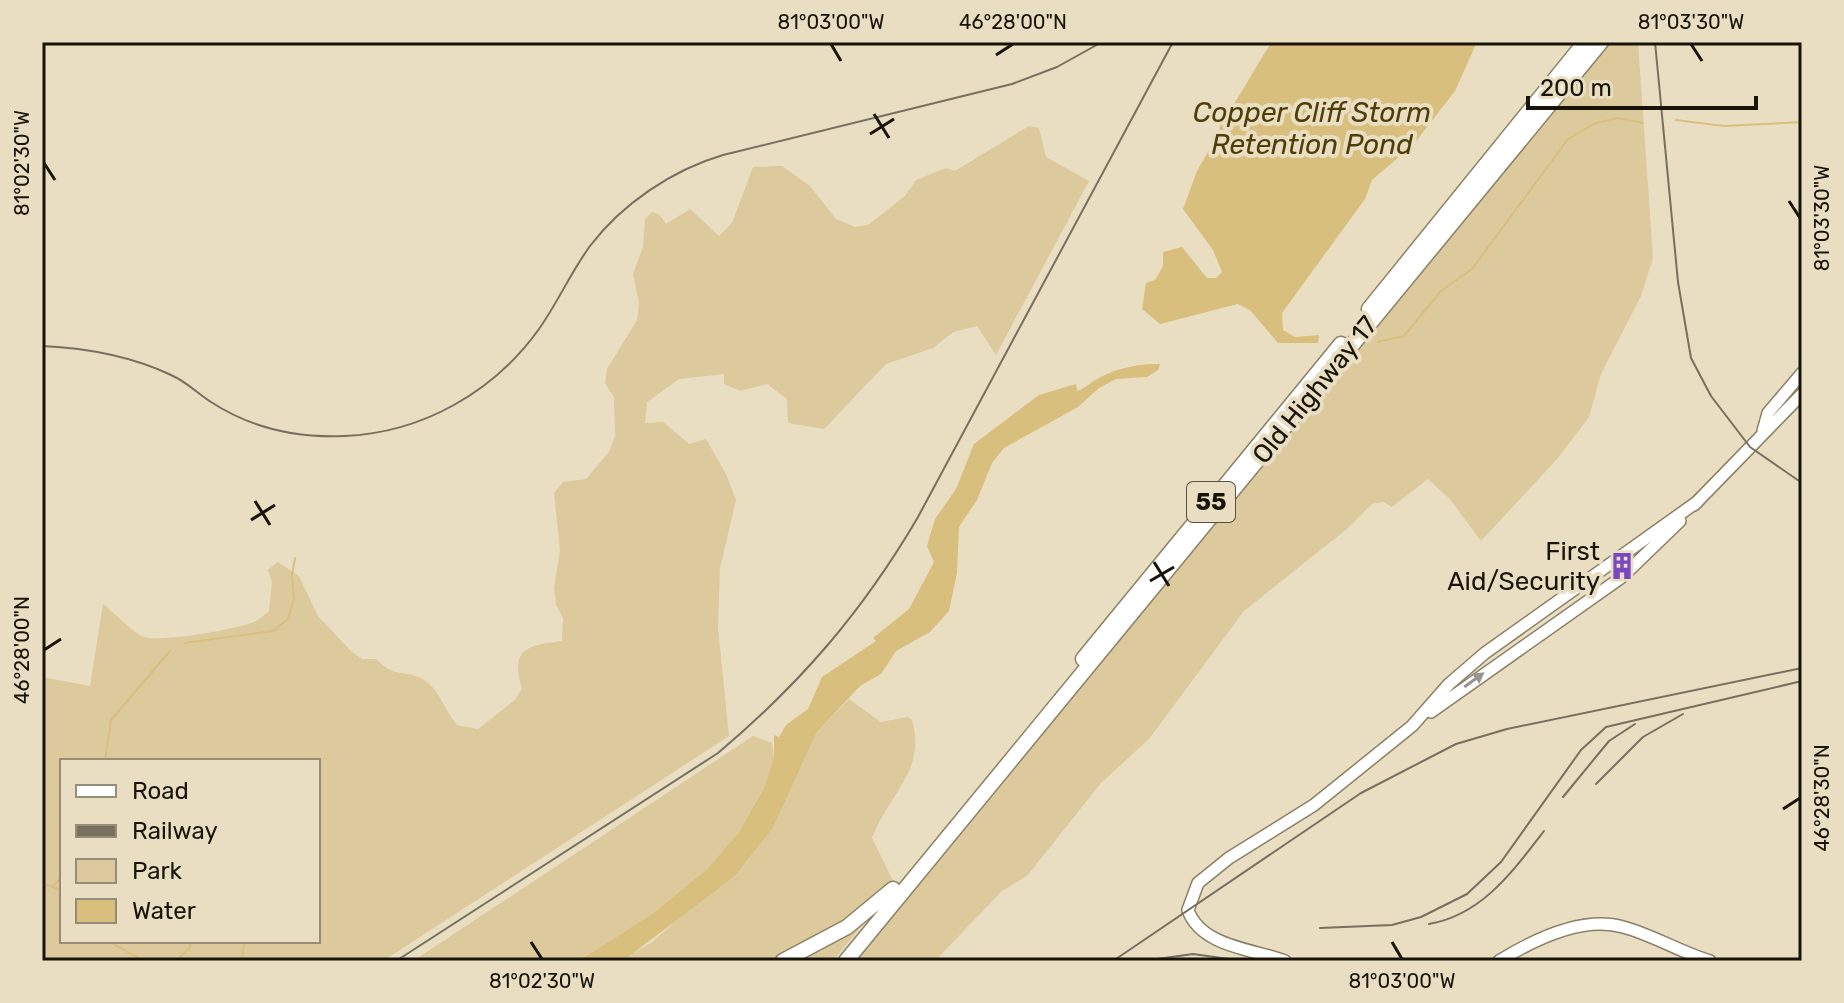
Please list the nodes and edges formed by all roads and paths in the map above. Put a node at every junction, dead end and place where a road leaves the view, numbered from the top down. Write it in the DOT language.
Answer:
graph roads {
  1 [pos="1585,42"];
  2 [pos="1601,42"];
  3 [pos="1802,373"];
  4 [pos="1802,394"];
  5 [pos="1762,435"];
  6 [pos="1697,502"];
  7 [pos="1412,726"];
  8 [pos="893,889"];
  9 [pos="783,961"];
  10 [pos="834,961"];
  11 [pos="846,961"];
  12 [pos="1285,961"];
  13 [pos="1499,961"];
  14 [pos="1710,961"];
  1 -- 8 [label="main road, Old Highway 17 / 55"];
  2 -- 11 [label="main road, Old Highway 17 / 55"];
  3 -- 5 [label="street"];
  4 -- 5 [label="street"];
  5 -- 6 [label="street"];
  7 -- 6 [label="street, one-way"];
  6 -- 7 [label="street"];
  7 -- 12 [label="street"];
  8 -- 9 [label="main road"];
  8 -- 10 [label="main road, Old Highway 17 / 55"];
  13 -- 14 [label="street"];
}
